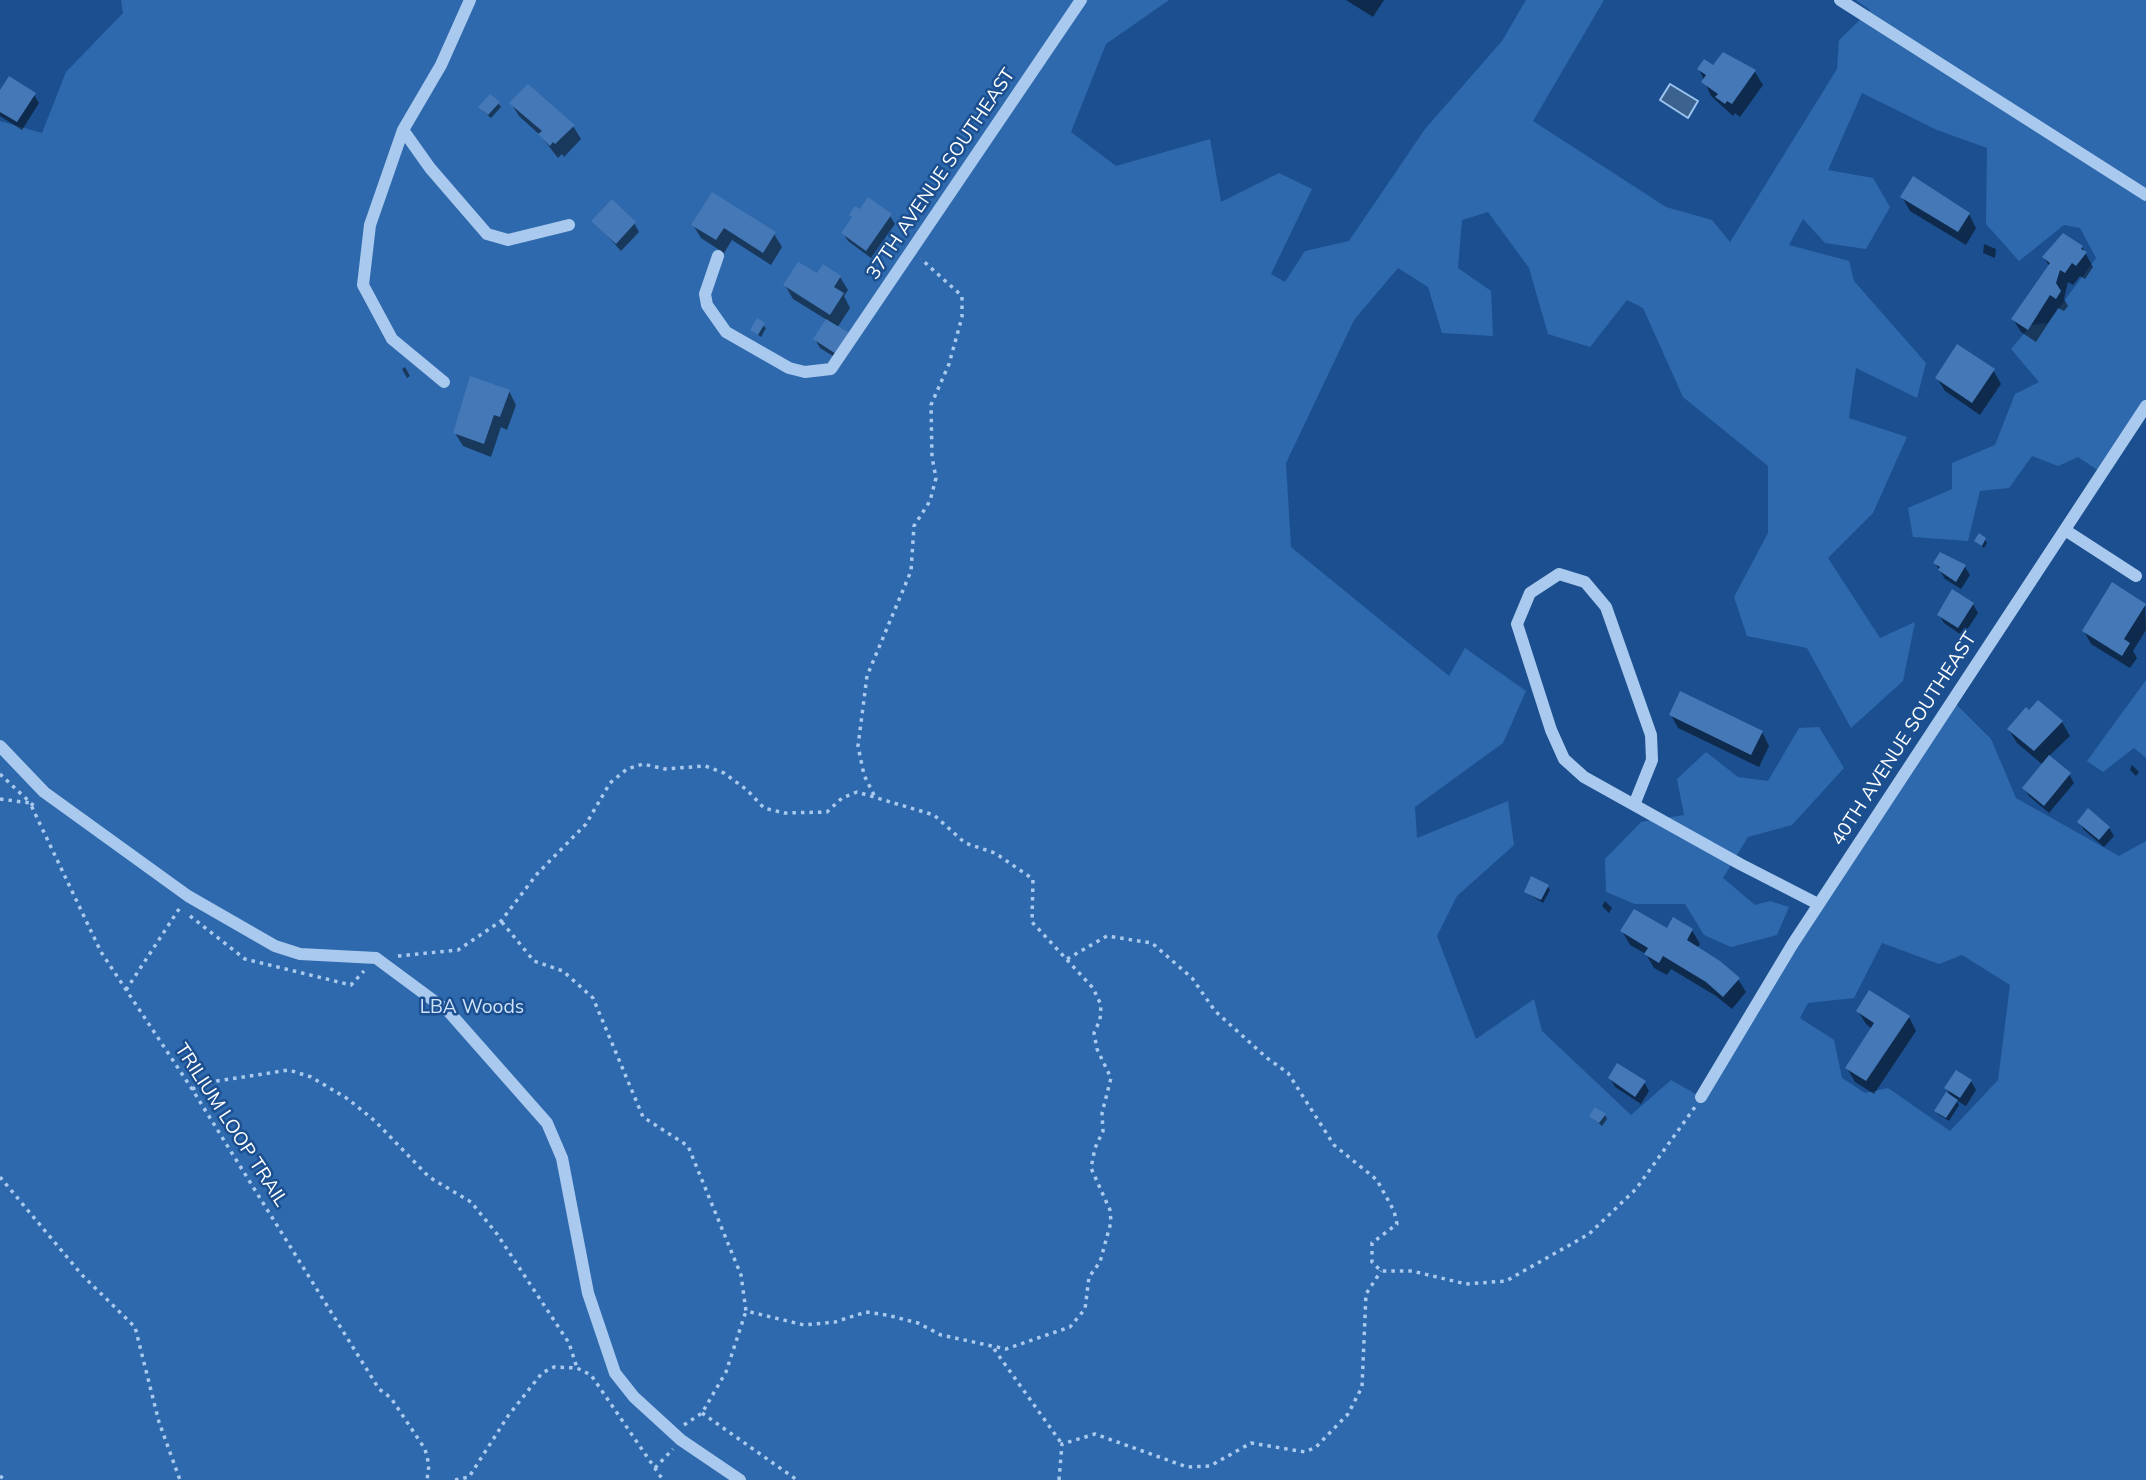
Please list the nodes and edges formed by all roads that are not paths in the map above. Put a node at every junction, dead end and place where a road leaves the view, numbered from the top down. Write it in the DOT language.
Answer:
graph roads {
  1 [pos="470,0"];
  2 [pos="1081,0"];
  3 [pos="1840,0"];
  4 [pos="403,130"];
  5 [pos="2146,195"];
  6 [pos="569,225"];
  7 [pos="719,256"];
  8 [pos="444,382"];
  9 [pos="2146,406"];
  10 [pos="2065,530"];
  11 [pos="2136,576"];
  12 [pos="0,746"];
  13 [pos="1634,805"];
  14 [pos="1818,904"];
  15 [pos="1701,1097"];
  16 [pos="740,1480"];
  1 -- 4 [label="street"];
  2 -- 7 [label="street, 37TH AVENUE SOUTHEAST"];
  3 -- 5 [label="street"];
  4 -- 6 [label="street"];
  4 -- 8 [label="street"];
  9 -- 10 [label="street, 40TH AVENUE SOUTHEAST"];
  10 -- 11 [label="street"];
  10 -- 14 [label="street, 40TH AVENUE SOUTHEAST"];
  12 -- 16 [label="street"];
  13 -- 13 [label="street"];
  13 -- 14 [label="street"];
  14 -- 15 [label="street, 40TH AVENUE SOUTHEAST"];
}
